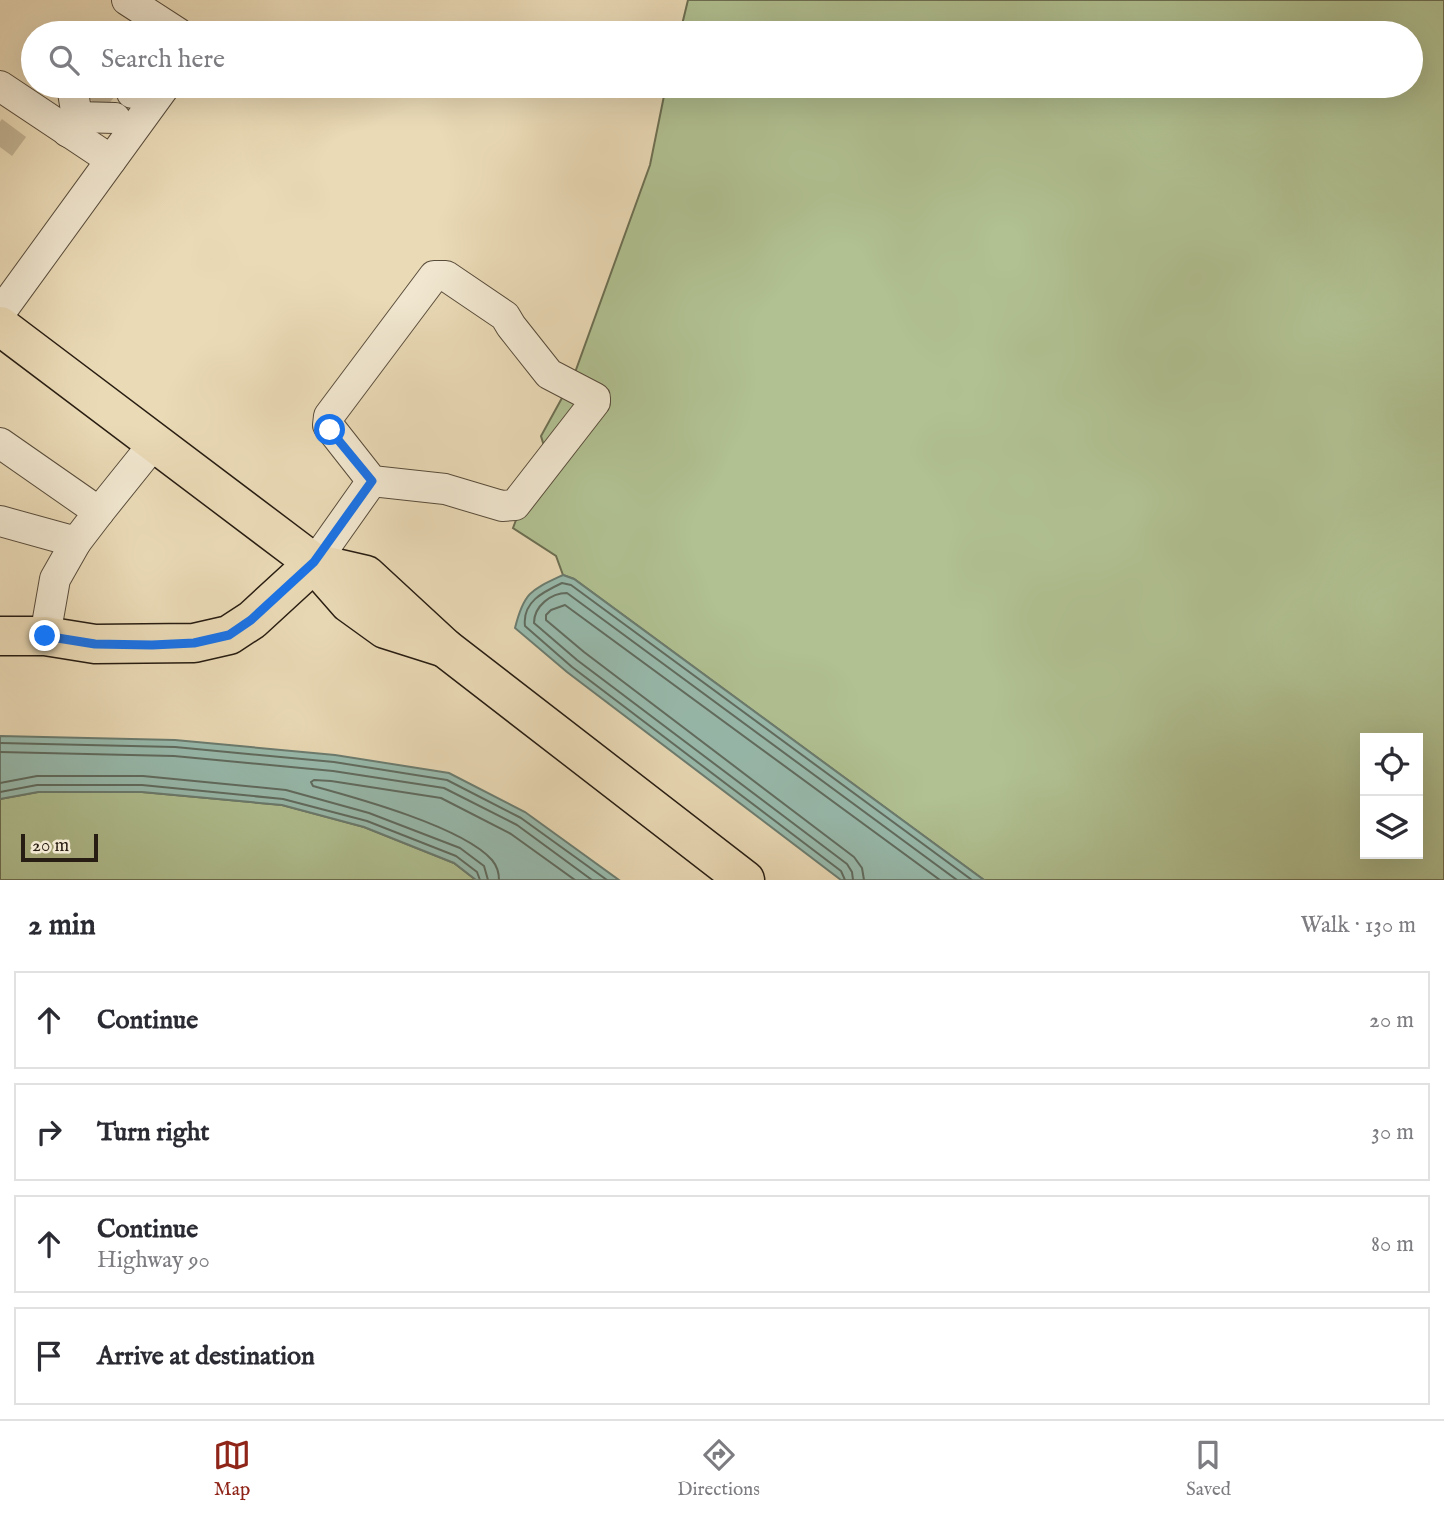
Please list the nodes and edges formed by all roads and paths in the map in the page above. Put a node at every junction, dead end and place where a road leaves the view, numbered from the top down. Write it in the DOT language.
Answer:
graph roads {
  1 [pos="127,0"];
  2 [pos="151,21"];
  3 [pos="156,98"];
  4 [pos="11,105"];
  5 [pos="85,111"];
  6 [pos="111,160"];
  7 [pos="0,313"];
  8 [pos="0,326"];
  9 [pos="156,441"];
  10 [pos="0,443"];
  11 [pos="372,481"];
  12 [pos="99,513"];
  13 [pos="0,521"];
  14 [pos="76,542"];
  15 [pos="314,562"];
  16 [pos="0,636"];
  17 [pos="45,636"];
  18 [pos="745,880"];
  1 -- 2 [label="lane"];
  3 -- 6 [label="lane"];
  4 -- 5 [label="lane"];
  5 -- 6 [label="lane"];
  6 -- 7 [label="lane"];
  8 -- 9 [label="main road"];
  9 -- 12 [label="lane"];
  9 -- 15 [label="main road"];
  10 -- 12 [label="lane"];
  11 -- 11 [label="lane"];
  11 -- 15 [label="lane"];
  12 -- 14 [label="lane"];
  13 -- 14 [label="lane"];
  14 -- 17 [label="lane"];
  15 -- 17 [label="main road"];
  15 -- 18 [label="main road"];
  16 -- 17 [label="main road"];
}
